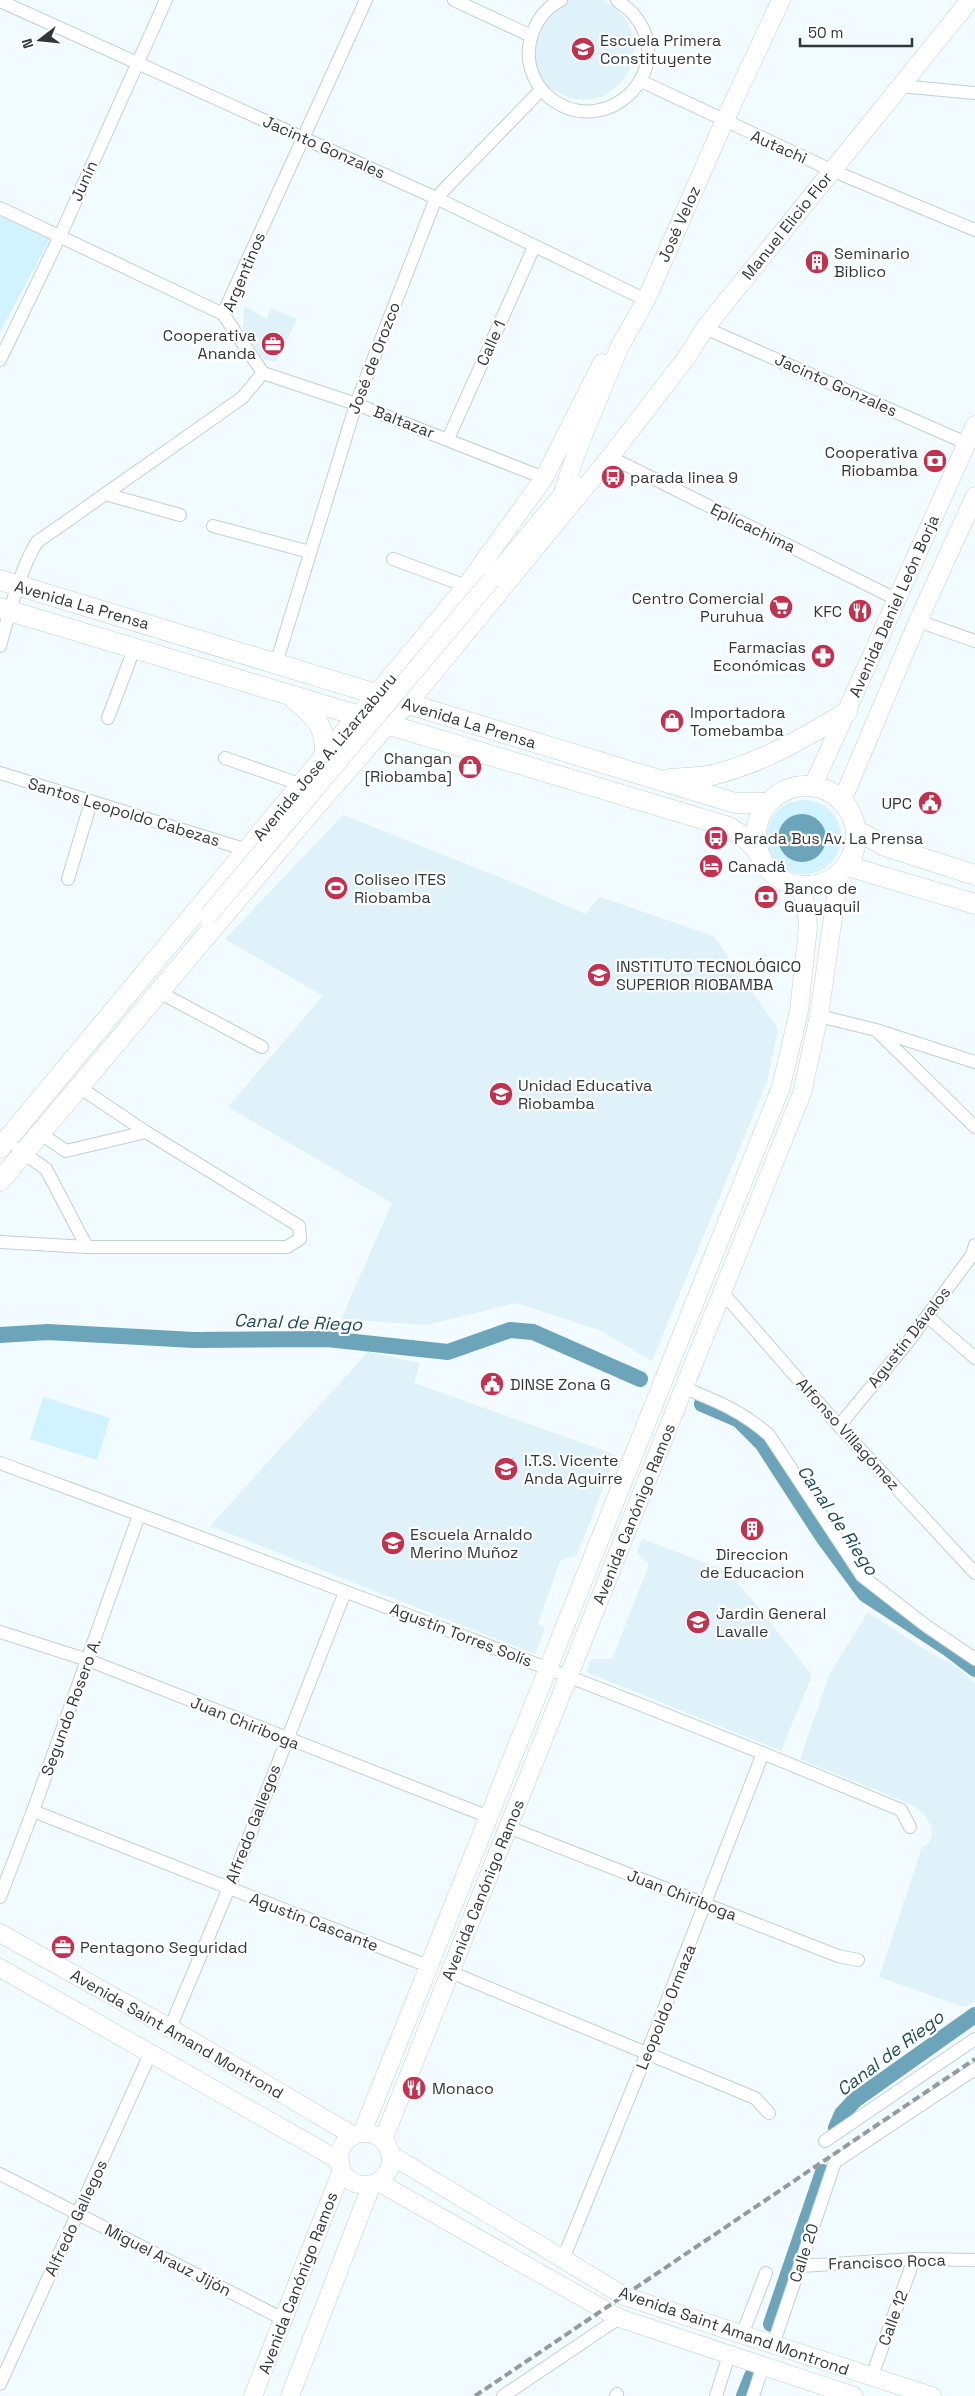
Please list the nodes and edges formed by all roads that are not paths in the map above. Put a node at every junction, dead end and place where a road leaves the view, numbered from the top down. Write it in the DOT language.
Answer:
graph roads {
  1 [pos="166,0"];
  2 [pos="366,0"];
  3 [pos="454,0"];
  4 [pos="561,0"];
  5 [pos="617,0"];
  6 [pos="782,0"];
  7 [pos="970,0"];
  8 [pos="0,1"];
  9 [pos="531,36"];
  10 [pos="137,63"];
  11 [pos="641,81"];
  12 [pos="899,86"];
  13 [pos="540,91"];
  14 [pos="975,92"];
  15 [pos="724,122"];
  16 [pos="303,138"];
  17 [pos="831,170"];
  18 [pos="436,198"];
  19 [pos="0,208"];
  20 [pos="975,230"];
  21 [pos="60,236"];
  22 [pos="534,247"];
  23 [pos="646,300"];
  24 [pos="223,314"];
  25 [pos="705,328"];
  26 [pos="620,346"];
  27 [pos="686,358"];
  28 [pos="0,360"];
  29 [pos="262,373"];
  30 [pos="356,404"];
  31 [pos="975,425"];
  32 [pos="448,439"];
  33 [pos="966,443"];
  34 [pos="610,457"];
  35 [pos="544,478"];
  36 [pos="564,489"];
  37 [pos="106,494"];
  38 [pos="975,496"];
  39 [pos="180,515"];
  40 [pos="213,526"];
  41 [pos="310,552"];
  42 [pos="394,558"];
  43 [pos="0,580"];
  44 [pos="466,586"];
  45 [pos="19,587"];
  46 [pos="896,599"];
  47 [pos="5,610"];
  48 [pos="918,621"];
  49 [pos="975,641"];
  50 [pos="0,646"];
  51 [pos="134,649"];
  52 [pos="276,664"];
  53 [pos="285,693"];
  54 [pos="376,694"];
  55 [pos="406,705"];
  56 [pos="848,712"];
  57 [pos="358,716"];
  58 [pos="108,718"];
  59 [pos="388,723"];
  60 [pos="324,757"];
  61 [pos="224,758"];
  62 [pos="0,773"];
  63 [pos="660,780"];
  64 [pos="302,784"];
  65 [pos="813,786"];
  66 [pos="842,801"];
  67 [pos="91,802"];
  68 [pos="768,803"];
  69 [pos="856,830"];
  70 [pos="247,850"];
  71 [pos="758,851"];
  72 [pos="843,870"];
  73 [pos="975,875"];
  74 [pos="68,879"];
  75 [pos="800,886"];
  76 [pos="975,904"];
  77 [pos="208,916"];
  78 [pos="155,962"];
  79 [pos="172,976"];
  80 [pos="159,992"];
  81 [pos="819,1016"];
  82 [pos="876,1030"];
  83 [pos="262,1047"];
  84 [pos="975,1062"];
  85 [pos="79,1087"];
  86 [pos="975,1127"];
  87 [pos="146,1132"];
  88 [pos="41,1134"];
  89 [pos="4,1144"];
  90 [pos="24,1153"];
  91 [pos="0,1181"];
  92 [pos="0,1242"];
  93 [pos="975,1245"];
  94 [pos="87,1247"];
  95 [pos="722,1292"];
  96 [pos="927,1316"];
  97 [pos="975,1358"];
  98 [pos="684,1388"];
  99 [pos="840,1426"];
  100 [pos="0,1463"];
  101 [pos="139,1515"];
  102 [pos="975,1573"];
  103 [pos="345,1592"];
  104 [pos="0,1632"];
  105 [pos="975,1659"];
  106 [pos="88,1660"];
  107 [pos="548,1668"];
  108 [pos="569,1677"];
  109 [pos="285,1739"];
  110 [pos="763,1753"];
  111 [pos="33,1811"];
  112 [pos="489,1818"];
  113 [pos="508,1827"];
  114 [pos="910,1827"];
  115 [pos="228,1888"];
  116 [pos="0,1897"];
  117 [pos="706,1904"];
  118 [pos="0,1933"];
  119 [pos="858,1960"];
  120 [pos="428,1966"];
  121 [pos="0,1968"];
  122 [pos="450,1972"];
  123 [pos="170,2028"];
  124 [pos="975,2039"];
  125 [pos="151,2052"];
  126 [pos="647,2053"];
  127 [pos="975,2069"];
  128 [pos="769,2113"];
  129 [pos="358,2134"];
  130 [pos="825,2141"];
  131 [pos="387,2148"];
  132 [pos="341,2165"];
  133 [pos="0,2174"];
  134 [pos="375,2183"];
  135 [pos="78,2214"];
  136 [pos="563,2259"];
  137 [pos="914,2259"];
  138 [pos="975,2260"];
  139 [pos="800,2266"];
  140 [pos="766,2273"];
  141 [pos="619,2318"];
  142 [pos="283,2320"];
  143 [pos="742,2335"];
  144 [pos="773,2345"];
  145 [pos="729,2355"];
  146 [pos="763,2366"];
  147 [pos="872,2376"];
  148 [pos="0,2384"];
  149 [pos="253,2396"];
  150 [pos="290,2396"];
  151 [pos="503,2396"];
  152 [pos="716,2396"];
  153 [pos="753,2396"];
  154 [pos="854,2396"];
  155 [pos="932,2396"];
  1 -- 10 [label="street, Junín"];
  2 -- 16 [label="street, Argentinos"];
  3 -- 9 [label="street"];
  4 -- 9 [label="street"];
  5 -- 11 [label="street"];
  6 -- 15 [label="street, José Veloz"];
  7 -- 12 [label="street, Manuel Elicio Flor"];
  8 -- 10 [label="street, Jacinto Gonzales"];
  9 -- 13 [label="street"];
  10 -- 16 [label="street, Jacinto Gonzales"];
  10 -- 21 [label="street, Junín"];
  11 -- 13 [label="street"];
  11 -- 15 [label="street, Autachi"];
  12 -- 14 [label="street"];
  12 -- 17 [label="street, Manuel Elicio Flor"];
  13 -- 18 [label="street, José de Orozco"];
  15 -- 17 [label="street, Autachi"];
  15 -- 23 [label="street, José Veloz"];
  16 -- 18 [label="street, Jacinto Gonzales"];
  16 -- 24 [label="street, Argentinos"];
  17 -- 20 [label="street, Autachi"];
  17 -- 25 [label="street, Manuel Elicio Flor"];
  18 -- 22 [label="street, Jacinto Gonzales"];
  18 -- 30 [label="street, José de Orozco"];
  19 -- 21 [label="street"];
  21 -- 24 [label="street"];
  21 -- 28 [label="street, Junín"];
  22 -- 23 [label="street, Jacinto Gonzales"];
  22 -- 32 [label="street, Calle 1"];
  23 -- 26 [label="street, José Veloz"];
  24 -- 29 [label="street, Argentinos"];
  25 -- 27 [label="street, Manuel Elicio Flor"];
  25 -- 33 [label="street, Jacinto Gonzales"];
  26 -- 35 [label="street, Avenida Jose A. Lizarzaburu"];
  26 -- 36 [label="street, José Veloz"];
  27 -- 34 [label="street, Manuel Elicio Flor"];
  27 -- 36 [label="street"];
  29 -- 30 [label="street, Baltazar"];
  29 -- 37 [label="street"];
  30 -- 32 [label="street, Baltazar"];
  30 -- 41 [label="street, José de Orozco"];
  31 -- 33 [label="street, Avenida Daniel León Borja"];
  32 -- 35 [label="street, Baltazar"];
  33 -- 46 [label="street, Avenida Daniel León Borja"];
  34 -- 46 [label="street, Eplicachima"];
  34 -- 55 [label="street, Avenida Jose A. Lizarzaburu"];
  35 -- 44 [label="street, Avenida Jose A. Lizarzaburu"];
  36 -- 77 [label="street, bridge"];
  37 -- 39 [label="street"];
  37 -- 45 [label="street"];
  38 -- 48 [label="street, Avenida Daniel León Borja"];
  40 -- 41 [label="street"];
  41 -- 52 [label="street, José de Orozco"];
  42 -- 44 [label="street"];
  43 -- 45 [label="main road, Avenida La Prensa"];
  44 -- 54 [label="street, Avenida Jose A. Lizarzaburu"];
  45 -- 47 [label="street"];
  45 -- 52 [label="main road, Avenida La Prensa"];
  46 -- 56 [label="street, Avenida Daniel León Borja"];
  47 -- 50 [label="street"];
  47 -- 51 [label="main road, Avenida La Prensa"];
  48 -- 49 [label="street"];
  48 -- 66 [label="street, Avenida Daniel León Borja"];
  51 -- 53 [label="main road, Avenida La Prensa"];
  51 -- 58 [label="street"];
  52 -- 54 [label="main road, Avenida La Prensa"];
  53 -- 57 [label="main road, Avenida La Prensa"];
  53 -- 60 [label="main road"];
  54 -- 55 [label="main road, Avenida La Prensa"];
  54 -- 57 [label="street, Avenida Jose A. Lizarzaburu"];
  55 -- 59 [label="street, Avenida Jose A. Lizarzaburu"];
  55 -- 63 [label="main road, Avenida La Prensa"];
  56 -- 63 [label="main road"];
  56 -- 65 [label="street, Avenida Daniel León Borja"];
  57 -- 59 [label="main road, Avenida La Prensa"];
  57 -- 60 [label="main road, Avenida Jose A. Lizarzaburu"];
  59 -- 71 [label="main road, Avenida La Prensa"];
  59 -- 79 [label="main road, Avenida Jose A. Lizarzaburu"];
  60 -- 64 [label="main road, Avenida Jose A. Lizarzaburu"];
  61 -- 64 [label="street"];
  62 -- 67 [label="street, Santos Leopoldo Cabezas"];
  63 -- 68 [label="main road, Avenida La Prensa"];
  64 -- 70 [label="main road, Avenida Jose A. Lizarzaburu"];
  65 -- 66 [label="main road"];
  65 -- 68 [label="main road"];
  66 -- 69 [label="main road"];
  67 -- 70 [label="street, Santos Leopoldo Cabezas"];
  67 -- 74 [label="street"];
  68 -- 71 [label="main road"];
  69 -- 72 [label="main road"];
  69 -- 73 [label="main road"];
  70 -- 78 [label="main road, Avenida Jose A. Lizarzaburu"];
  71 -- 75 [label="main road"];
  72 -- 75 [label="main road"];
  72 -- 76 [label="main road"];
  72 -- 81 [label="street, Avenida Canónigo Ramos"];
  75 -- 107 [label="street, Avenida Canónigo Ramos"];
  77 -- 78 [label="street"];
  77 -- 79 [label="street"];
  78 -- 89 [label="main road, Avenida Jose A. Lizarzaburu"];
  79 -- 80 [label="main road, Avenida Jose A. Lizarzaburu"];
  80 -- 83 [label="street"];
  80 -- 85 [label="main road, Avenida Jose A. Lizarzaburu"];
  81 -- 82 [label="street"];
  81 -- 95 [label="street, Avenida Canónigo Ramos"];
  82 -- 84 [label="street"];
  82 -- 86 [label="street"];
  85 -- 87 [label="street"];
  85 -- 88 [label="main road, Avenida Jose A. Lizarzaburu"];
  87 -- 88 [label="street"];
  87 -- 94 [label="street"];
  88 -- 90 [label="main road, Avenida Jose A. Lizarzaburu"];
  89 -- 90 [label="street"];
  90 -- 91 [label="main road, Avenida Jose A. Lizarzaburu"];
  90 -- 94 [label="street"];
  92 -- 94 [label="street"];
  93 -- 96 [label="street, Agustín Dávalos"];
  95 -- 98 [label="street, Avenida Canónigo Ramos"];
  95 -- 99 [label="street, Alfonso Villagómez"];
  96 -- 97 [label="street"];
  96 -- 99 [label="street, Agustín Dávalos"];
  98 -- 105 [label="street"];
  98 -- 108 [label="street, Avenida Canónigo Ramos"];
  99 -- 102 [label="street, Alfonso Villagómez"];
  100 -- 101 [label="street, Agustín Torres Solís"];
  101 -- 103 [label="street, Agustín Torres Solís"];
  101 -- 106 [label="street, Segundo Rosero A."];
  103 -- 107 [label="street, Agustín Torres Solís"];
  103 -- 109 [label="street, Alfredo Gallegos"];
  104 -- 106 [label="street, Juan Chiriboga"];
  106 -- 109 [label="street, Juan Chiriboga"];
  106 -- 111 [label="street, Segundo Rosero A."];
  107 -- 108 [label="street, Agustín Torres Solís"];
  107 -- 112 [label="street, Avenida Canónigo Ramos"];
  108 -- 110 [label="street, Agustín Torres Solís"];
  108 -- 113 [label="street, Avenida Canónigo Ramos"];
  109 -- 112 [label="street, Juan Chiriboga"];
  109 -- 115 [label="street, Alfredo Gallegos"];
  110 -- 114 [label="street, Agustín Torres Solís"];
  110 -- 117 [label="street, Leopoldo Ormaza"];
  111 -- 115 [label="street, Agustín Cascante"];
  111 -- 116 [label="street, Segundo Rosero A."];
  112 -- 120 [label="street, Avenida Canónigo Ramos"];
  113 -- 117 [label="street, Juan Chiriboga"];
  113 -- 122 [label="street, Avenida Canónigo Ramos"];
  115 -- 120 [label="street, Agustín Cascante"];
  115 -- 123 [label="street, Alfredo Gallegos"];
  117 -- 119 [label="street, Juan Chiriboga"];
  117 -- 126 [label="street, Leopoldo Ormaza"];
  118 -- 123 [label="street, Avenida Saint Amand Montrond"];
  120 -- 129 [label="street, Avenida Canónigo Ramos"];
  121 -- 125 [label="street, Avenida Saint Amand Montrond"];
  122 -- 126 [label="street"];
  122 -- 131 [label="street, Avenida Canónigo Ramos"];
  123 -- 129 [label="street, Avenida Saint Amand Montrond"];
  124 -- 130 [label="street"];
  125 -- 132 [label="street, Avenida Saint Amand Montrond"];
  125 -- 135 [label="street, Alfredo Gallegos"];
  126 -- 128 [label="street"];
  126 -- 136 [label="street, Leopoldo Ormaza"];
  127 -- 139 [label="street, Calle 20"];
  129 -- 131 [label="street"];
  129 -- 132 [label="street, Avenida Canónigo Ramos"];
  131 -- 134 [label="street, Avenida Canónigo Ramos"];
  131 -- 136 [label="street, Avenida Saint Amand Montrond"];
  132 -- 134 [label="street, Avenida Canónigo Ramos"];
  132 -- 142 [label="street, Avenida Canónigo Ramos"];
  133 -- 135 [label="street, Miguel Arauz Jijón"];
  134 -- 141 [label="street, Avenida Saint Amand Montrond"];
  134 -- 150 [label="street, Avenida Canónigo Ramos"];
  135 -- 142 [label="street, Miguel Arauz Jijón"];
  135 -- 148 [label="street, Alfredo Gallegos"];
  136 -- 143 [label="street, Avenida Saint Amand Montrond"];
  137 -- 138 [label="street, Francisco Roca"];
  137 -- 139 [label="street, Francisco Roca"];
  137 -- 147 [label="street, Calle 12"];
  139 -- 144 [label="street, Calle 20"];
  140 -- 143 [label="street"];
  141 -- 145 [label="street, Avenida Saint Amand Montrond"];
  141 -- 151 [label="street"];
  142 -- 149 [label="street, Avenida Canónigo Ramos"];
  143 -- 144 [label="street, Avenida Saint Amand Montrond"];
  144 -- 147 [label="street, Avenida Saint Amand Montrond"];
  145 -- 146 [label="street, Avenida Saint Amand Montrond"];
  145 -- 152 [label="street"];
  146 -- 153 [label="street"];
  146 -- 154 [label="street, Avenida Saint Amand Montrond"];
  147 -- 155 [label="street, Avenida Saint Amand Montrond"];
}
